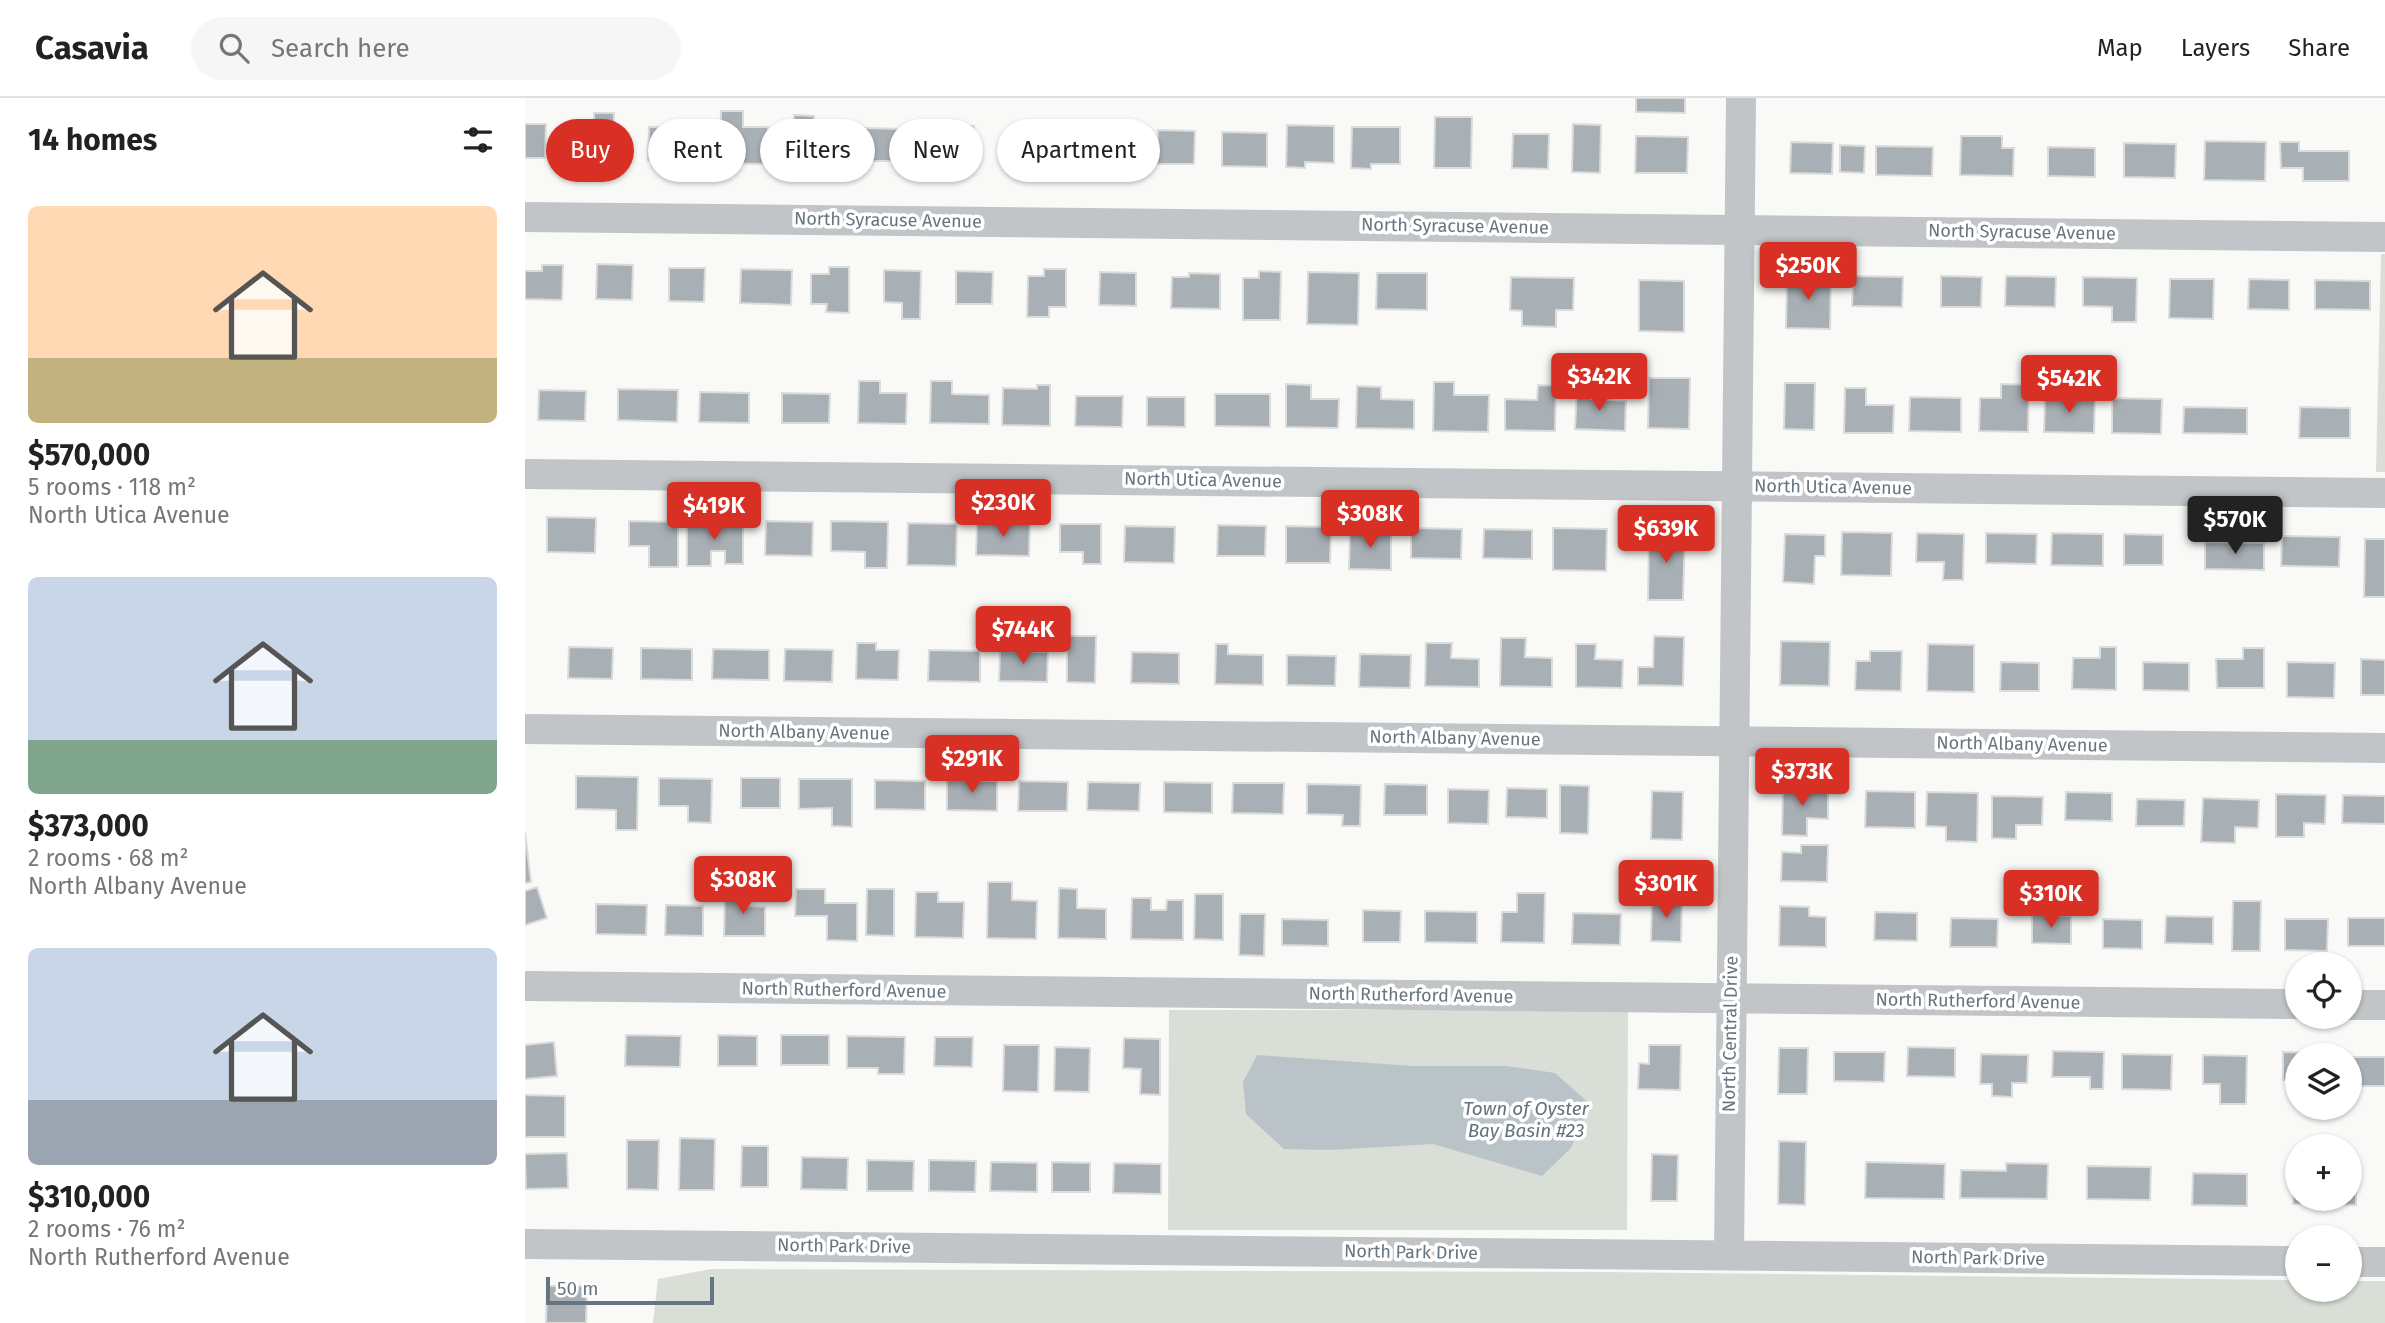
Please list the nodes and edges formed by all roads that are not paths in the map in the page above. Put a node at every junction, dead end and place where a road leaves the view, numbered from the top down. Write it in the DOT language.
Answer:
graph roads {
  1 [pos="1741,98"];
  2 [pos="525,217"];
  3 [pos="1739,228"];
  4 [pos="2385,237"];
  5 [pos="525,474"];
  6 [pos="1736,486"];
  7 [pos="2385,493"];
  8 [pos="525,729"];
  9 [pos="1734,741"];
  10 [pos="2385,748"];
  11 [pos="525,986"];
  12 [pos="1731,999"];
  13 [pos="2285,1004"];
  14 [pos="2362,1005"];
  15 [pos="2385,1005"];
  16 [pos="525,1244"];
  17 [pos="1729,1255"];
  18 [pos="2285,1261"];
  19 [pos="2362,1262"];
  20 [pos="2385,1262"];
  1 -- 3 [label="street, North Central Drive"];
  2 -- 3 [label="street, North Syracuse Avenue"];
  3 -- 4 [label="street, North Syracuse Avenue"];
  3 -- 6 [label="street, North Central Drive"];
  5 -- 6 [label="street, North Utica Avenue"];
  6 -- 7 [label="street, North Utica Avenue"];
  6 -- 9 [label="street, North Central Drive"];
  8 -- 9 [label="street, North Albany Avenue"];
  9 -- 10 [label="street, North Albany Avenue"];
  9 -- 12 [label="street, North Central Drive"];
  11 -- 12 [label="street, North Rutherford Avenue"];
  12 -- 13 [label="street, North Rutherford Avenue"];
  12 -- 17 [label="street, North Central Drive"];
  14 -- 15 [label="street"];
  16 -- 17 [label="street, North Park Drive"];
  17 -- 18 [label="street, North Park Drive"];
  19 -- 20 [label="street"];
}
